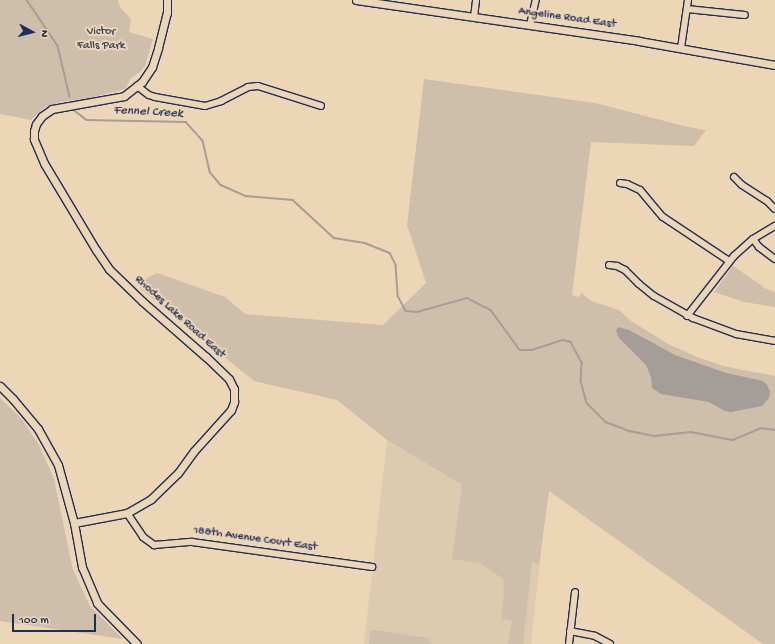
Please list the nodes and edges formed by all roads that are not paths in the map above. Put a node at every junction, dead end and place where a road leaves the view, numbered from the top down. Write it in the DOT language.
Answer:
graph roads {
  1 [pos="167,0"];
  2 [pos="356,0"];
  3 [pos="476,0"];
  4 [pos="536,0"];
  5 [pos="688,0"];
  6 [pos="390,2"];
  7 [pos="687,9"];
  8 [pos="745,15"];
  9 [pos="474,17"];
  10 [pos="530,25"];
  11 [pos="681,48"];
  12 [pos="775,65"];
  13 [pos="138,86"];
  14 [pos="321,106"];
  15 [pos="734,178"];
  16 [pos="620,183"];
  17 [pos="775,209"];
  18 [pos="775,226"];
  19 [pos="753,239"];
  20 [pos="775,259"];
  21 [pos="729,261"];
  22 [pos="609,265"];
  23 [pos="687,316"];
  24 [pos="775,341"];
  25 [pos="0,386"];
  26 [pos="127,513"];
  27 [pos="74,523"];
  28 [pos="372,567"];
  29 [pos="575,592"];
  30 [pos="570,631"];
  31 [pos="137,644"];
  32 [pos="569,644"];
  33 [pos="610,644"];
  1 -- 13 [label="street, Rhodes Lake Road East"];
  2 -- 6 [label="street, Angeline Road East"];
  3 -- 9 [label="street"];
  4 -- 10 [label="street"];
  5 -- 7 [label="street"];
  6 -- 9 [label="street, Angeline Road East"];
  7 -- 8 [label="street"];
  7 -- 11 [label="street"];
  9 -- 10 [label="street, Angeline Road East"];
  10 -- 11 [label="street, Angeline Road East"];
  11 -- 12 [label="street, Angeline Road East"];
  13 -- 14 [label="street"];
  13 -- 26 [label="street, Rhodes Lake Road East"];
  15 -- 17 [label="street"];
  16 -- 21 [label="street"];
  18 -- 19 [label="street"];
  19 -- 20 [label="street"];
  19 -- 21 [label="street"];
  21 -- 23 [label="street"];
  22 -- 23 [label="street"];
  23 -- 24 [label="street"];
  25 -- 27 [label="street"];
  26 -- 27 [label="street, Rhodes Lake Road East"];
  26 -- 28 [label="street, 188th Avenue Court East"];
  27 -- 31 [label="street"];
  29 -- 30 [label="street"];
  30 -- 32 [label="street"];
  30 -- 33 [label="street"];
}
